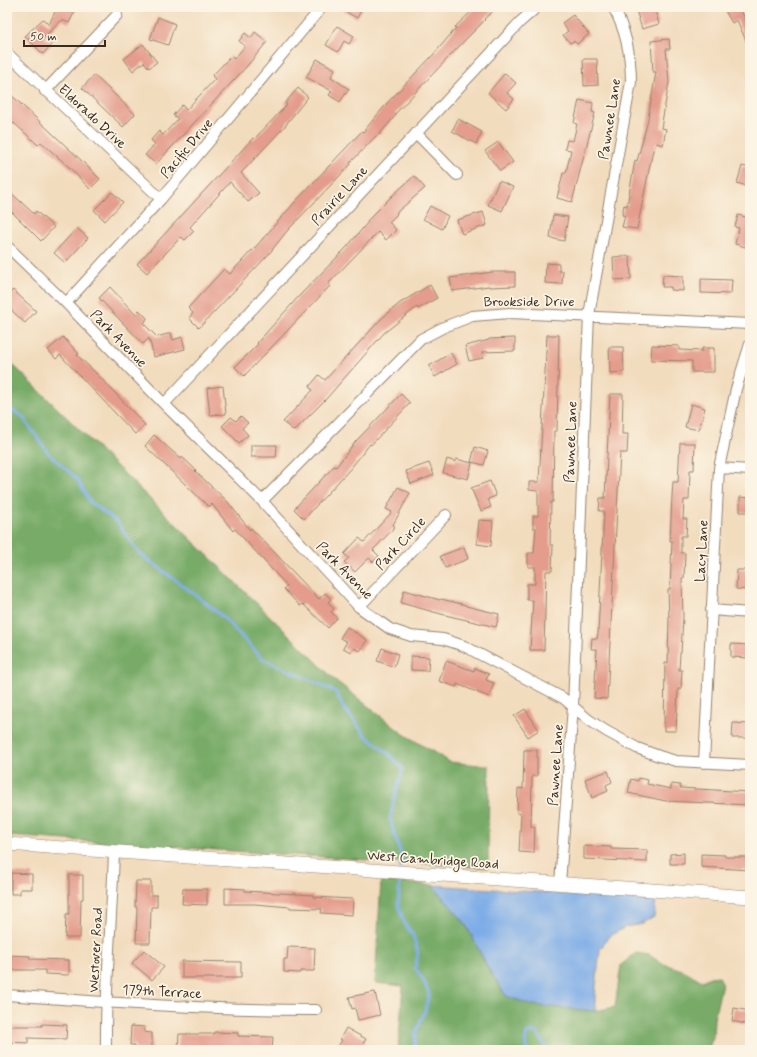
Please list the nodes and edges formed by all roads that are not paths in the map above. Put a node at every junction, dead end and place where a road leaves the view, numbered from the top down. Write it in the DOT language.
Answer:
graph roads {
  1 [pos="322,7"];
  2 [pos="537,7"];
  3 [pos="613,7"];
  4 [pos="117,15"];
  5 [pos="7,53"];
  6 [pos="45,91"];
  7 [pos="416,133"];
  8 [pos="457,175"];
  9 [pos="161,199"];
  10 [pos="7,246"];
  11 [pos="66,303"];
  12 [pos="589,316"];
  13 [pos="750,324"];
  14 [pos="750,344"];
  15 [pos="164,404"];
  16 [pos="719,468"];
  17 [pos="750,470"];
  18 [pos="262,501"];
  19 [pos="446,515"];
  20 [pos="359,607"];
  21 [pos="711,610"];
  22 [pos="750,613"];
  23 [pos="573,706"];
  24 [pos="704,763"];
  25 [pos="750,765"];
  26 [pos="7,844"];
  27 [pos="114,852"];
  28 [pos="560,884"];
  29 [pos="750,897"];
  30 [pos="7,995"];
  31 [pos="106,1002"];
  32 [pos="316,1010"];
  33 [pos="106,1050"];
  1 -- 9 [label="street, Pacific Drive"];
  2 -- 7 [label="street, Prairie Lane"];
  3 -- 12 [label="street, Pawnee Lane"];
  4 -- 6 [label="street"];
  5 -- 6 [label="street, Eldorado Drive"];
  6 -- 9 [label="street, Eldorado Drive"];
  7 -- 8 [label="street"];
  7 -- 15 [label="street, Prairie Lane"];
  9 -- 11 [label="street, Pacific Drive"];
  10 -- 11 [label="street, Park Avenue"];
  11 -- 15 [label="street, Park Avenue"];
  12 -- 13 [label="street, Brookside Drive"];
  12 -- 18 [label="street, Brookside Drive"];
  12 -- 23 [label="street, Pawnee Lane"];
  14 -- 16 [label="street, Lacy Lane"];
  15 -- 18 [label="street, Park Avenue"];
  16 -- 17 [label="street"];
  16 -- 21 [label="street, Lacy Lane"];
  18 -- 20 [label="street, Park Avenue"];
  19 -- 20 [label="street, Park Circle"];
  20 -- 23 [label="street, Park Avenue"];
  21 -- 22 [label="street"];
  21 -- 24 [label="street, Lacy Lane"];
  23 -- 24 [label="street, Park Avenue"];
  23 -- 28 [label="street, Pawnee Lane"];
  24 -- 25 [label="street, Park Avenue"];
  26 -- 27 [label="street, West Cambridge Road"];
  27 -- 28 [label="street, West Cambridge Road"];
  27 -- 31 [label="street, Westover Road"];
  28 -- 29 [label="street, West Cambridge Road"];
  30 -- 31 [label="street, 179th Terrace"];
  31 -- 32 [label="street, 179th Terrace"];
  31 -- 33 [label="street, Westover Road"];
}
